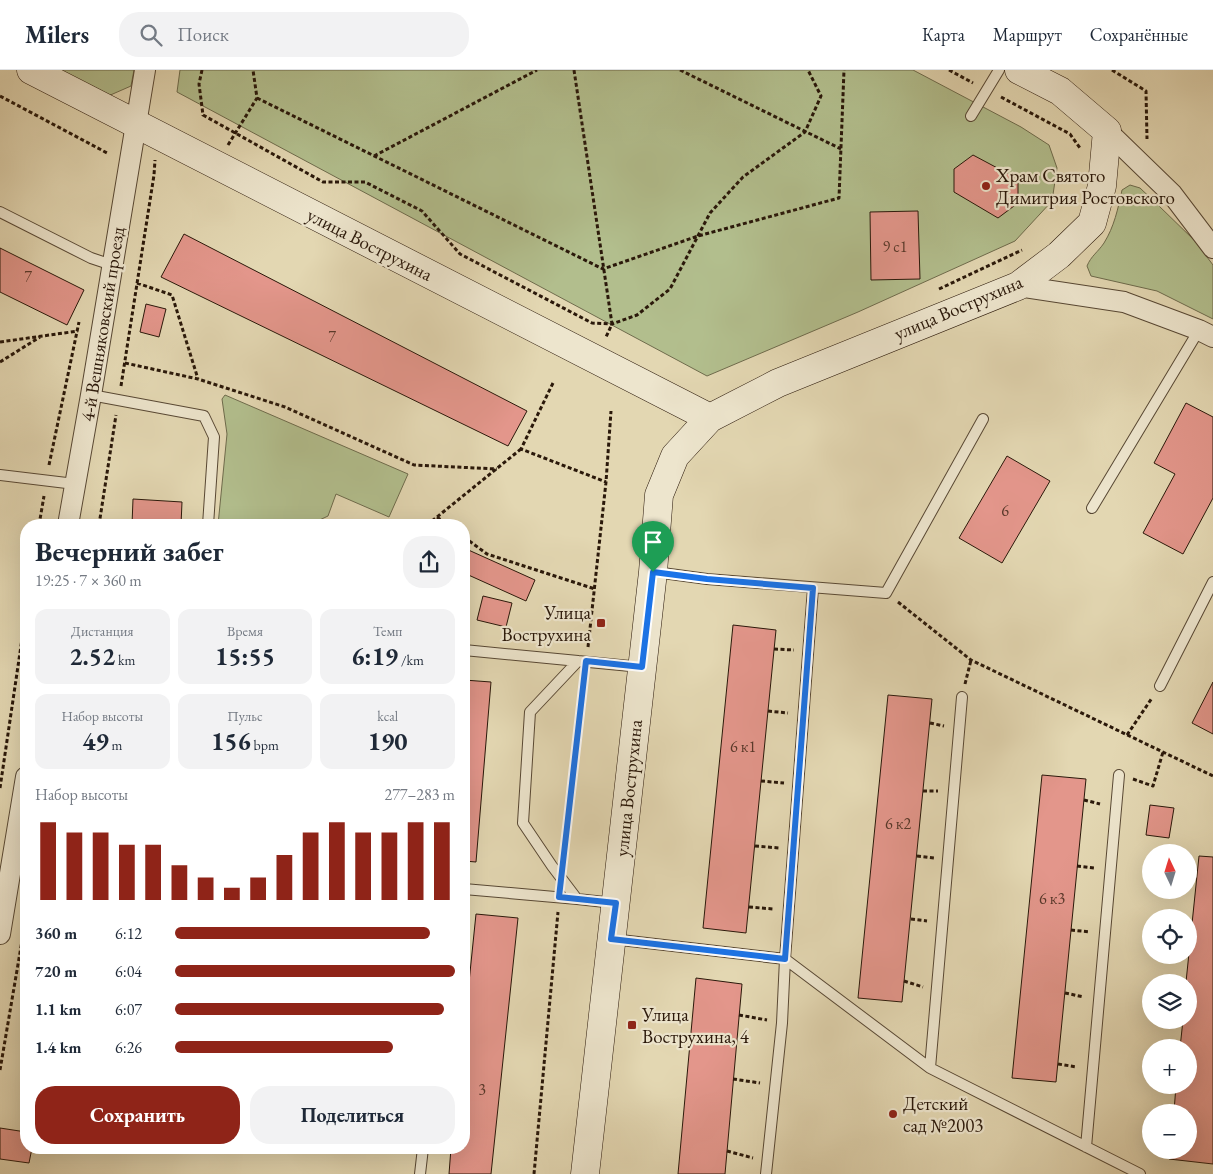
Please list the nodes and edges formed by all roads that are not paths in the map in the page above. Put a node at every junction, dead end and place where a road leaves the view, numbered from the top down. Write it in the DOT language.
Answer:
graph roads {
  1 [pos="31,70"];
  2 [pos="145,70"];
  3 [pos="999,70"];
  4 [pos="1019,70"];
  5 [pos="971,116"];
  6 [pos="146,129"];
  7 [pos="1107,131"];
  8 [pos="0,212"];
  9 [pos="1213,248"];
  10 [pos="112,265"];
  11 [pos="1018,286"];
  12 [pos="1206,334"];
  13 [pos="91,395"];
  14 [pos="710,418"];
  15 [pos="983,419"];
  16 [pos="0,475"];
  17 [pos="75,484"];
  18 [pos="1092,508"];
  19 [pos="69,519"];
  20 [pos="208,519"];
  21 [pos="653,572"];
  22 [pos="1213,582"];
  23 [pos="813,588"];
  24 [pos="470,651"];
  25 [pos="582,661"];
  26 [pos="642,667"];
  27 [pos="1160,686"];
  28 [pos="962,697"];
  29 [pos="1119,775"];
  30 [pos="20,800"];
  31 [pos="7,850"];
  32 [pos="470,890"];
  33 [pos="577,899"];
  34 [pos="616,903"];
  35 [pos="0,934"];
  36 [pos="611,939"];
  37 [pos="785,959"];
  38 [pos="930,1068"];
  39 [pos="1086,1147"];
  40 [pos="422,1154"];
  41 [pos="420,1174"];
  42 [pos="585,1174"];
  43 [pos="766,1174"];
  44 [pos="1140,1174"];
  1 -- 6 [label="street, улица Вострухина"];
  2 -- 6 [label="street, 4-й Вешняковский проезд"];
  3 -- 5 [label="lane"];
  4 -- 7 [label="street"];
  6 -- 10 [label="street, 4-й Вешняковский проезд"];
  6 -- 14 [label="street, улица Вострухина"];
  7 -- 9 [label="street"];
  7 -- 11 [label="street, улица Вострухина"];
  8 -- 10 [label="lane"];
  10 -- 13 [label="street, 4-й Вешняковский проезд"];
  11 -- 12 [label="street"];
  11 -- 14 [label="street, улица Вострухина"];
  12 -- 18 [label="lane"];
  13 -- 17 [label="street, 4-й Вешняковский проезд"];
  13 -- 20 [label="lane"];
  14 -- 21 [label="street, улица Вострухина"];
  15 -- 23 [label="lane"];
  16 -- 17 [label="lane"];
  17 -- 19 [label="street, 4-й Вешняковский проезд"];
  21 -- 23 [label="lane"];
  21 -- 26 [label="street, улица Вострухина"];
  22 -- 27 [label="lane"];
  23 -- 37 [label="lane"];
  24 -- 25 [label="lane"];
  25 -- 26 [label="lane"];
  25 -- 33 [label="lane"];
  26 -- 34 [label="street, улица Вострухина"];
  28 -- 38 [label="lane"];
  29 -- 39 [label="lane"];
  30 -- 31 [label="street"];
  31 -- 35 [label="street"];
  32 -- 33 [label="lane"];
  33 -- 34 [label="lane"];
  34 -- 36 [label="street, улица Вострухина"];
  36 -- 37 [label="lane"];
  36 -- 42 [label="street, улица Вострухина"];
  37 -- 38 [label="lane"];
  37 -- 43 [label="lane"];
  38 -- 39 [label="lane"];
  39 -- 44 [label="lane"];
  40 -- 41 [label="lane"];
}
